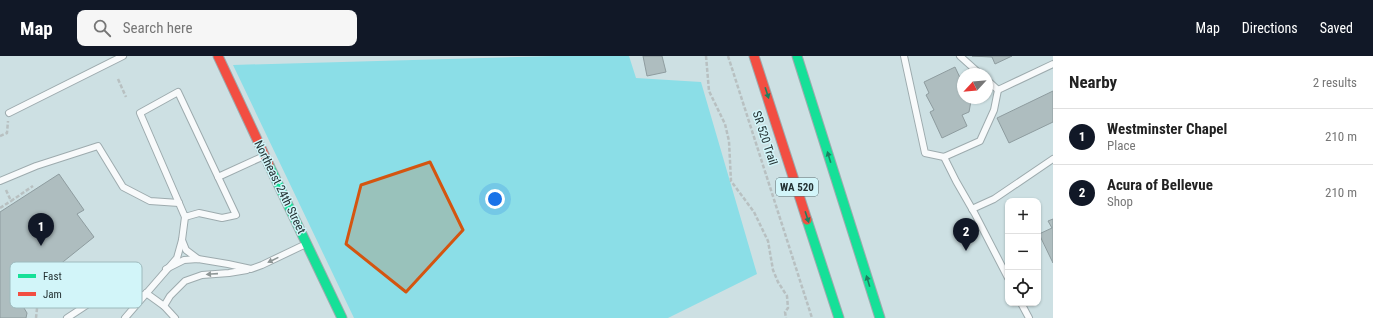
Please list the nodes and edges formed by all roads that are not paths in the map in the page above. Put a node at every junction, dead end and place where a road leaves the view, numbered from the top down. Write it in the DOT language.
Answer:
graph roads {
  1 [pos="123,56"];
  2 [pos="218,56"];
  3 [pos="754,56"];
  4 [pos="797,56"];
  5 [pos="904,56"];
  6 [pos="960,56"];
  7 [pos="116,58"];
  8 [pos="1053,64"];
  9 [pos="973,68"];
  10 [pos="993,85"];
  11 [pos="998,90"];
  12 [pos="9,113"];
  13 [pos="265,155"];
  14 [pos="944,157"];
  15 [pos="1053,158"];
  16 [pos="218,177"];
  17 [pos="0,181"];
  18 [pos="179,203"];
  19 [pos="972,209"];
  20 [pos="185,216"];
  21 [pos="182,240"];
  22 [pos="308,243"];
  23 [pos="198,259"];
  24 [pos="166,269"];
  25 [pos="251,269"];
  26 [pos="1005,272"];
  27 [pos="144,295"];
  28 [pos="142,297"];
  29 [pos="164,306"];
  30 [pos="1023,306"];
  31 [pos="82,308"];
  32 [pos="133,308"];
  33 [pos="67,318"];
  34 [pos="125,318"];
  35 [pos="175,318"];
  36 [pos="342,318"];
  37 [pos="839,318"];
  38 [pos="880,318"];
  39 [pos="1029,318"];
  1 -- 7 [label="lane"];
  2 -- 13 [label="main road, Northeast 24th Street"];
  3 -- 37 [label="main road, WA 520, one-way"];
  38 -- 4 [label="main road, WA 520, one-way"];
  5 -- 14 [label="lane"];
  6 -- 9 [label="lane"];
  7 -- 12 [label="lane"];
  8 -- 11 [label="lane"];
  10 -- 11 [label="lane"];
  11 -- 14 [label="lane"];
  13 -- 16 [label="lane"];
  13 -- 22 [label="main road, Northeast 24th Street"];
  14 -- 19 [label="lane"];
  15 -- 19 [label="lane"];
  16 -- 18 [label="lane"];
  16 -- 20 [label="lane"];
  17 -- 18 [label="lane"];
  18 -- 20 [label="lane"];
  19 -- 26 [label="lane"];
  20 -- 21 [label="lane"];
  21 -- 23 [label="lane"];
  21 -- 24 [label="lane"];
  22 -- 25 [label="lane, one-way"];
  22 -- 36 [label="main road, Northeast 24th Street"];
  23 -- 24 [label="lane"];
  23 -- 25 [label="lane"];
  24 -- 27 [label="lane"];
  25 -- 29 [label="lane, one-way"];
  27 -- 28 [label="lane"];
  27 -- 29 [label="lane"];
  29 -- 35 [label="lane"];
  30 -- 39 [label="lane"];
  31 -- 33 [label="lane"];
  32 -- 34 [label="lane"];
}
